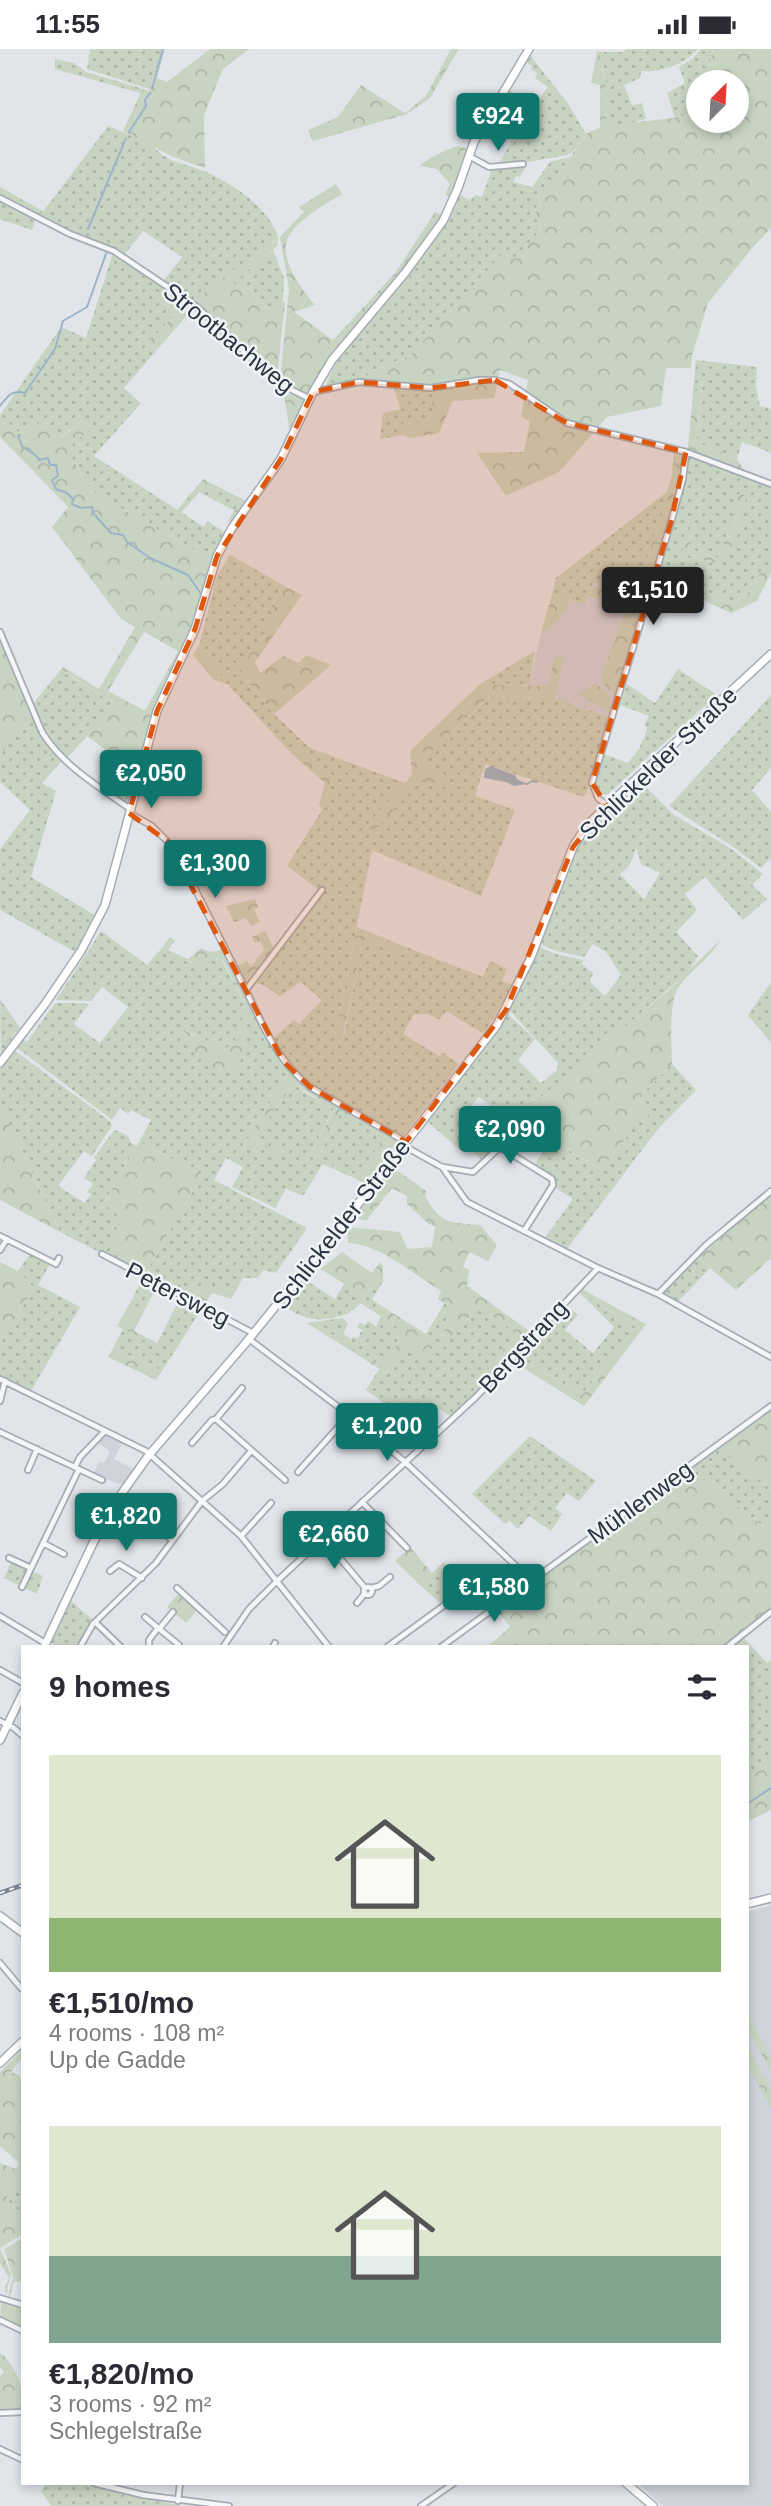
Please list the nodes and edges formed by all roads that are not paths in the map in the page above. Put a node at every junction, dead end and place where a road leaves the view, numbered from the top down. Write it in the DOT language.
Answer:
graph roads {
  1 [pos="529,49"];
  2 [pos="469,156"];
  3 [pos="523,164"];
  4 [pos="0,198"];
  5 [pos="311,396"];
  6 [pos="686,452"];
  7 [pos="771,484"];
  8 [pos="0,632"];
  9 [pos="771,654"];
  10 [pos="607,806"];
  11 [pos="130,811"];
  12 [pos="322,890"];
  13 [pos="246,990"];
  14 [pos="0,1063"];
  15 [pos="404,1144"];
  16 [pos="442,1167"];
  17 [pos="771,1191"];
  18 [pos="524,1231"];
  19 [pos="0,1236"];
  20 [pos="7,1239"];
  21 [pos="0,1250"];
  22 [pos="102,1254"];
  23 [pos="59,1258"];
  24 [pos="598,1268"];
  25 [pos="658,1294"];
  26 [pos="251,1336"];
  27 [pos="771,1357"];
  28 [pos="3,1380"];
  29 [pos="242,1388"];
  30 [pos="0,1401"];
  31 [pos="771,1406"];
  32 [pos="349,1415"];
  33 [pos="216,1419"];
  34 [pos="0,1431"];
  35 [pos="105,1431"];
  36 [pos="192,1443"];
  37 [pos="37,1449"];
  38 [pos="251,1451"];
  39 [pos="149,1455"];
  40 [pos="405,1462"];
  41 [pos="77,1468"];
  42 [pos="28,1470"];
  43 [pos="298,1472"];
  44 [pos="102,1480"];
  45 [pos="285,1480"];
  46 [pos="202,1501"];
  47 [pos="362,1502"];
  48 [pos="271,1503"];
  49 [pos="146,1519"];
  50 [pos="241,1537"];
  51 [pos="323,1538"];
  52 [pos="173,1539"];
  53 [pos="43,1543"];
  54 [pos="407,1548"];
  55 [pos="64,1554"];
  56 [pos="9,1558"];
  57 [pos="31,1568"];
  58 [pos="110,1571"];
  59 [pos="390,1577"];
  60 [pos="142,1578"];
  61 [pos="531,1580"];
  62 [pos="474,1581"];
  63 [pos="276,1582"];
  64 [pos="22,1587"];
  65 [pos="177,1588"];
  66 [pos="367,1590"];
  67 [pos="356,1603"];
  68 [pos="173,1612"];
  69 [pos="771,1612"];
  70 [pos="0,1615"];
  71 [pos="145,1617"];
  72 [pos="95,1622"];
  73 [pos="159,1629"];
  74 [pos="234,1630"];
  75 [pos="225,1632"];
  76 [pos="227,1640"];
  77 [pos="45,1645"];
  78 [pos="81,1645"];
  79 [pos="119,1645"];
  80 [pos="149,1645"];
  81 [pos="178,1645"];
  82 [pos="224,1645"];
  83 [pos="327,1645"];
  84 [pos="390,1645"];
  85 [pos="444,1645"];
  86 [pos="730,1645"];
  87 [pos="0,1669"];
  88 [pos="21,1682"];
  89 [pos="21,1696"];
  90 [pos="4,1723"];
  91 [pos="21,1734"];
  92 [pos="0,1740"];
  93 [pos="771,1898"];
  94 [pos="749,1904"];
  95 [pos="0,1916"];
  96 [pos="21,1932"];
  97 [pos="0,1963"];
  98 [pos="21,1988"];
  99 [pos="21,2043"];
  100 [pos="0,2063"];
  101 [pos="0,2298"];
  102 [pos="21,2304"];
  103 [pos="0,2320"];
  104 [pos="21,2330"];
  105 [pos="21,2412"];
  106 [pos="0,2413"];
  107 [pos="0,2449"];
  108 [pos="21,2459"];
  109 [pos="101,2485"];
  110 [pos="180,2485"];
  111 [pos="451,2485"];
  112 [pos="628,2485"];
  113 [pos="178,2501"];
  114 [pos="229,2506"];
  115 [pos="421,2506"];
  116 [pos="653,2506"];
  1 -- 2 [label="main road"];
  2 -- 3 [label="street"];
  2 -- 5 [label="main road"];
  4 -- 5 [label="street, Strootbachweg"];
  5 -- 6 [label="street"];
  5 -- 11 [label="main road"];
  6 -- 7 [label="street"];
  6 -- 10 [label="street"];
  8 -- 11 [label="street"];
  9 -- 10 [label="main road, Schlickelder Straße"];
  10 -- 15 [label="main road, Schlickelder Straße"];
  11 -- 13 [label="street"];
  11 -- 14 [label="main road"];
  12 -- 13 [label="street"];
  13 -- 15 [label="street"];
  15 -- 16 [label="street"];
  15 -- 26 [label="main road, Schlickelder Straße"];
  16 -- 18 [label="street"];
  16 -- 18 [label="street"];
  17 -- 25 [label="street"];
  18 -- 24 [label="street"];
  19 -- 20 [label="street"];
  20 -- 21 [label="street"];
  20 -- 23 [label="street"];
  22 -- 26 [label="street, Petersweg"];
  24 -- 25 [label="street"];
  24 -- 40 [label="street, Bergstrang"];
  25 -- 27 [label="street"];
  26 -- 32 [label="street, Petersweg"];
  26 -- 39 [label="main road, Schlickelder Straße"];
  28 -- 30 [label="street"];
  28 -- 35 [label="street"];
  29 -- 33 [label="street"];
  31 -- 61 [label="street, Mühlenweg"];
  32 -- 40 [label="street, Petersweg"];
  32 -- 43 [label="street"];
  33 -- 36 [label="street"];
  33 -- 38 [label="street"];
  34 -- 37 [label="street"];
  35 -- 39 [label="street"];
  35 -- 41 [label="street"];
  37 -- 41 [label="street"];
  37 -- 42 [label="street"];
  38 -- 45 [label="street"];
  38 -- 46 [label="street"];
  39 -- 46 [label="street"];
  39 -- 77 [label="main road, Schlickelder Straße"];
  40 -- 47 [label="street, Bergstrang"];
  40 -- 61 [label="street, Petersweg"];
  41 -- 44 [label="street"];
  41 -- 53 [label="street"];
  46 -- 50 [label="street"];
  46 -- 52 [label="street"];
  47 -- 51 [label="street, Bergstrang"];
  47 -- 54 [label="street"];
  48 -- 50 [label="street"];
  49 -- 52 [label="street"];
  50 -- 63 [label="street"];
  51 -- 63 [label="street, Bergstrang"];
  51 -- 66 [label="street"];
  52 -- 60 [label="street"];
  53 -- 55 [label="street"];
  53 -- 57 [label="street"];
  56 -- 57 [label="street"];
  57 -- 64 [label="street"];
  58 -- 60 [label="street"];
  59 -- 66 [label="street"];
  60 -- 72 [label="street"];
  61 -- 85 [label="street, Mühlenweg"];
  62 -- 84 [label="street"];
  63 -- 74 [label="street, Bergstrang"];
  63 -- 83 [label="street"];
  65 -- 75 [label="street"];
  66 -- 67 [label="street"];
  68 -- 73 [label="street"];
  69 -- 86 [label="street"];
  70 -- 77 [label="street, Schlickelder Straße"];
  71 -- 73 [label="street"];
  72 -- 78 [label="street"];
  72 -- 79 [label="street"];
  73 -- 80 [label="street"];
  73 -- 81 [label="street"];
  74 -- 75 [label="street"];
  74 -- 76 [label="street, Bergstrang"];
  75 -- 76 [label="street"];
  76 -- 82 [label="street, Bergstrang"];
  87 -- 88 [label="street"];
  89 -- 90 [label="main road"];
  90 -- 91 [label="street"];
  90 -- 92 [label="main road"];
  93 -- 94 [label="main road"];
  95 -- 96 [label="main road"];
  97 -- 98 [label="street"];
  99 -- 100 [label="main road"];
  101 -- 102 [label="street"];
  103 -- 104 [label="street"];
  105 -- 106 [label="street"];
  107 -- 108 [label="street"];
  109 -- 113 [label="street"];
  110 -- 113 [label="street"];
  111 -- 115 [label="street"];
  112 -- 116 [label="main road"];
  113 -- 114 [label="street"];
}
